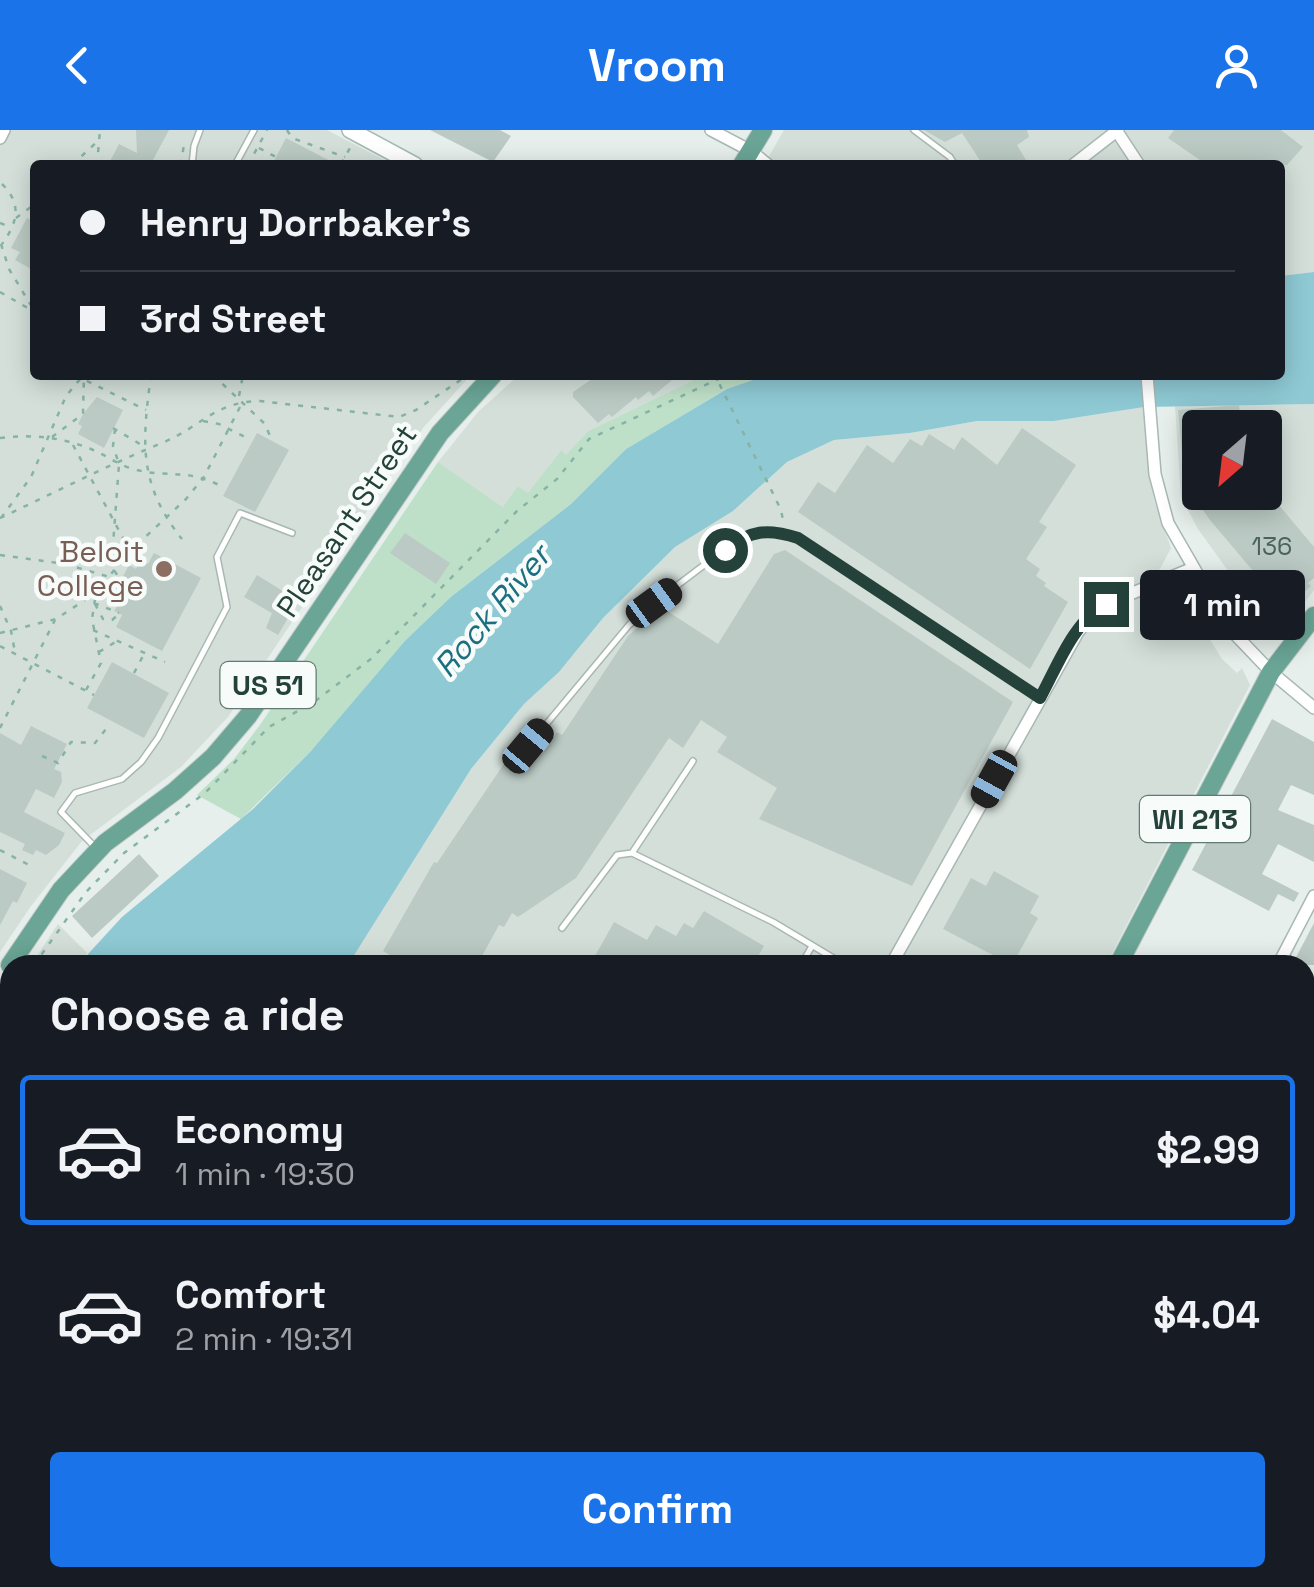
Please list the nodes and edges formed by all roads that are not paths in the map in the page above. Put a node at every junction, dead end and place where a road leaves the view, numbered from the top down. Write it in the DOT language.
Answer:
graph roads {
  1 [pos="4,130"];
  2 [pos="200,130"];
  3 [pos="254,130"];
  4 [pos="711,130"];
  5 [pos="763,130"];
  6 [pos="914,130"];
  7 [pos="1117,130"];
  8 [pos="354,132"];
  9 [pos="0,138"];
  10 [pos="193,160"];
  11 [pos="238,160"];
  12 [pos="407,160"];
  13 [pos="734,160"];
  14 [pos="736,160"];
  15 [pos="952,160"];
  16 [pos="1079,160"];
  17 [pos="1135,160"];
  18 [pos="488,380"];
  19 [pos="1147,380"];
  20 [pos="292,532"];
  21 [pos="1193,568"];
  22 [pos="1314,616"];
  23 [pos="1271,672"];
  24 [pos="1040,698"];
  25 [pos="1314,708"];
  26 [pos="528,746"];
  27 [pos="693,761"];
  28 [pos="98,850"];
  29 [pos="632,853"];
  30 [pos="1314,896"];
  31 [pos="562,928"];
  32 [pos="812,945"];
  33 [pos="17,955"];
  34 [pos="806,955"];
  35 [pos="828,955"];
  36 [pos="898,955"];
  37 [pos="1123,955"];
  38 [pos="1283,955"];
  1 -- 9 [label="street"];
  2 -- 10 [label="lane"];
  3 -- 11 [label="lane"];
  4 -- 13 [label="street"];
  5 -- 14 [label="main road"];
  6 -- 15 [label="lane"];
  7 -- 16 [label="street"];
  7 -- 17 [label="street"];
  8 -- 12 [label="street"];
  18 -- 28 [label="main road, Pleasant Street / US 51"];
  19 -- 21 [label="street"];
  20 -- 28 [label="lane"];
  21 -- 23 [label="street"];
  21 -- 24 [label="street"];
  22 -- 23 [label="main road, WI 213"];
  23 -- 25 [label="street"];
  23 -- 37 [label="main road, WI 213"];
  24 -- 26 [label="lane"];
  24 -- 36 [label="street"];
  27 -- 29 [label="lane"];
  28 -- 33 [label="main road, Pleasant Street / US 51"];
  29 -- 31 [label="lane"];
  29 -- 32 [label="lane"];
  30 -- 38 [label="street"];
  32 -- 34 [label="lane"];
  32 -- 35 [label="lane"];
}
